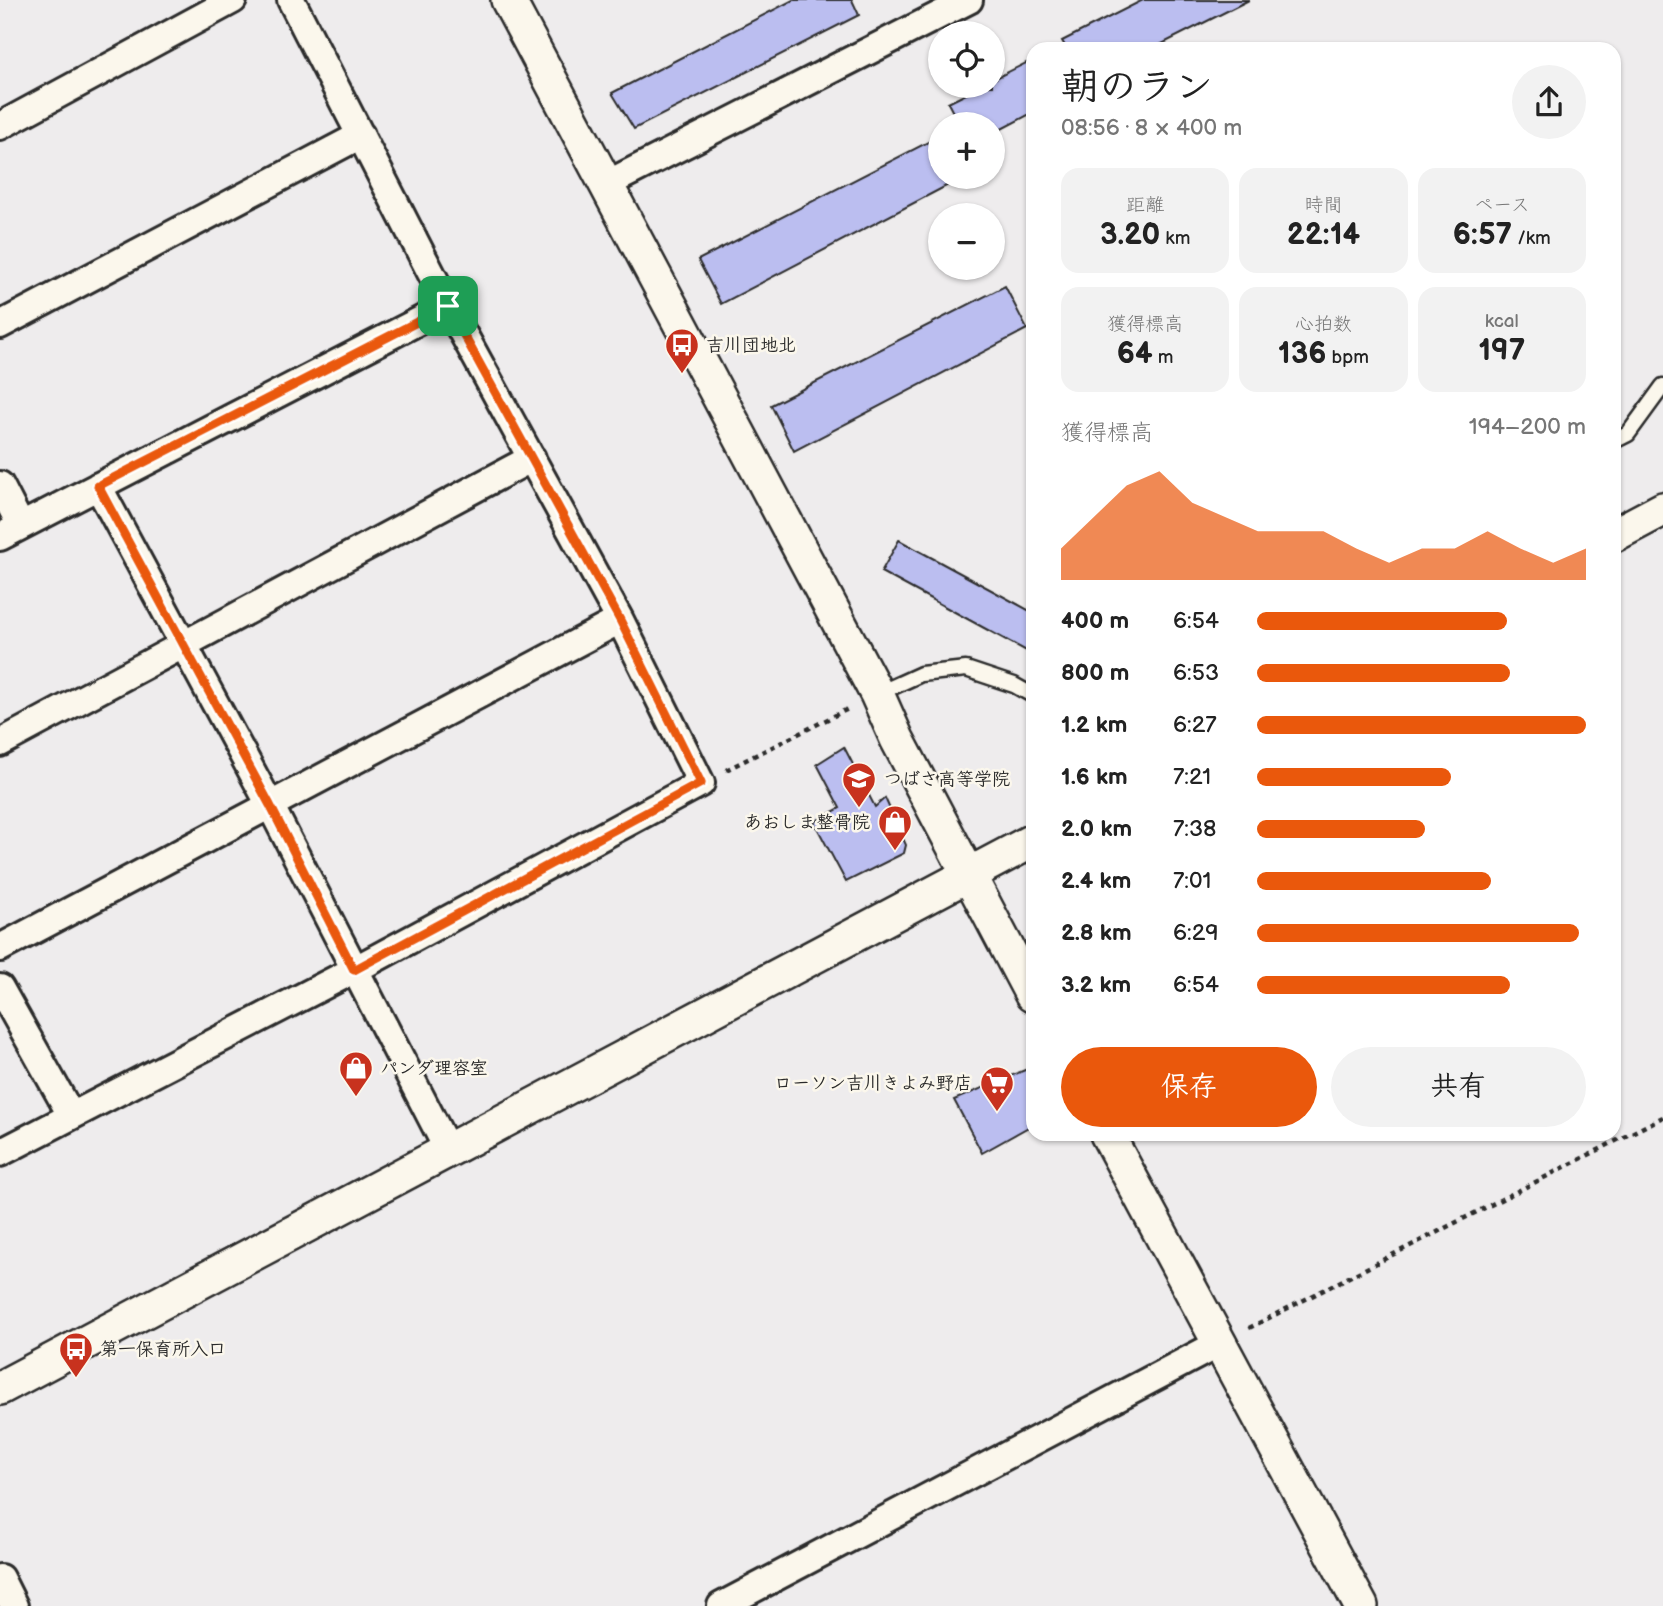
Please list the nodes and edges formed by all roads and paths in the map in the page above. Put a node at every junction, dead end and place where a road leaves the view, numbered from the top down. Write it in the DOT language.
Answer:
graph roads {
  1 [pos="233,0"];
  2 [pos="291,0"];
  3 [pos="508,0"];
  4 [pos="969,0"];
  5 [pos="0,126"];
  6 [pos="361,135"];
  7 [pos="605,185"];
  8 [pos="448,306"];
  9 [pos="0,326"];
  10 [pos="1663,386"];
  11 [pos="1621,438"];
  12 [pos="532,458"];
  13 [pos="0,485"];
  14 [pos="98,486"];
  15 [pos="1663,509"];
  16 [pos="11,531"];
  17 [pos="1621,531"];
  18 [pos="620,620"];
  19 [pos="183,644"];
  20 [pos="1026,692"];
  21 [pos="877,694"];
  22 [pos="0,743"];
  23 [pos="701,783"];
  24 [pos="270,805"];
  25 [pos="1026,844"];
  26 [pos="970,874"];
  27 [pos="0,948"];
  28 [pos="354,970"];
  29 [pos="1026,983"];
  30 [pos="0,988"];
  31 [pos="71,1115"];
  32 [pos="1663,1117"];
  33 [pos="1621,1138"];
  34 [pos="1111,1141"];
  35 [pos="1616,1141"];
  36 [pos="448,1150"];
  37 [pos="0,1153"];
  38 [pos="1220,1343"];
  39 [pos="0,1388"];
  40 [pos="0,1578"];
  41 [pos="14,1606"];
  42 [pos="721,1606"];
  43 [pos="1361,1606"];
  1 -- 5 [label="street"];
  2 -- 6 [label="street"];
  3 -- 7 [label="street"];
  4 -- 7 [label="street"];
  6 -- 8 [label="street"];
  6 -- 9 [label="street"];
  7 -- 21 [label="street"];
  8 -- 12 [label="street"];
  8 -- 14 [label="street"];
  10 -- 11 [label="lane"];
  12 -- 18 [label="street"];
  12 -- 19 [label="street"];
  13 -- 16 [label="street"];
  14 -- 16 [label="street"];
  14 -- 19 [label="street"];
  15 -- 17 [label="street"];
  18 -- 23 [label="street"];
  18 -- 24 [label="street"];
  19 -- 22 [label="street"];
  19 -- 24 [label="street"];
  20 -- 21 [label="lane"];
  21 -- 23 [label="path"];
  21 -- 26 [label="street"];
  23 -- 28 [label="street"];
  24 -- 27 [label="street"];
  24 -- 28 [label="street"];
  25 -- 26 [label="street"];
  26 -- 29 [label="street"];
  26 -- 36 [label="street"];
  28 -- 31 [label="street"];
  28 -- 36 [label="street"];
  30 -- 31 [label="street"];
  31 -- 37 [label="street"];
  32 -- 33 [label="path"];
  34 -- 38 [label="street"];
  35 -- 38 [label="path"];
  36 -- 39 [label="street"];
  38 -- 42 [label="street"];
  38 -- 43 [label="street"];
  40 -- 41 [label="street"];
}
